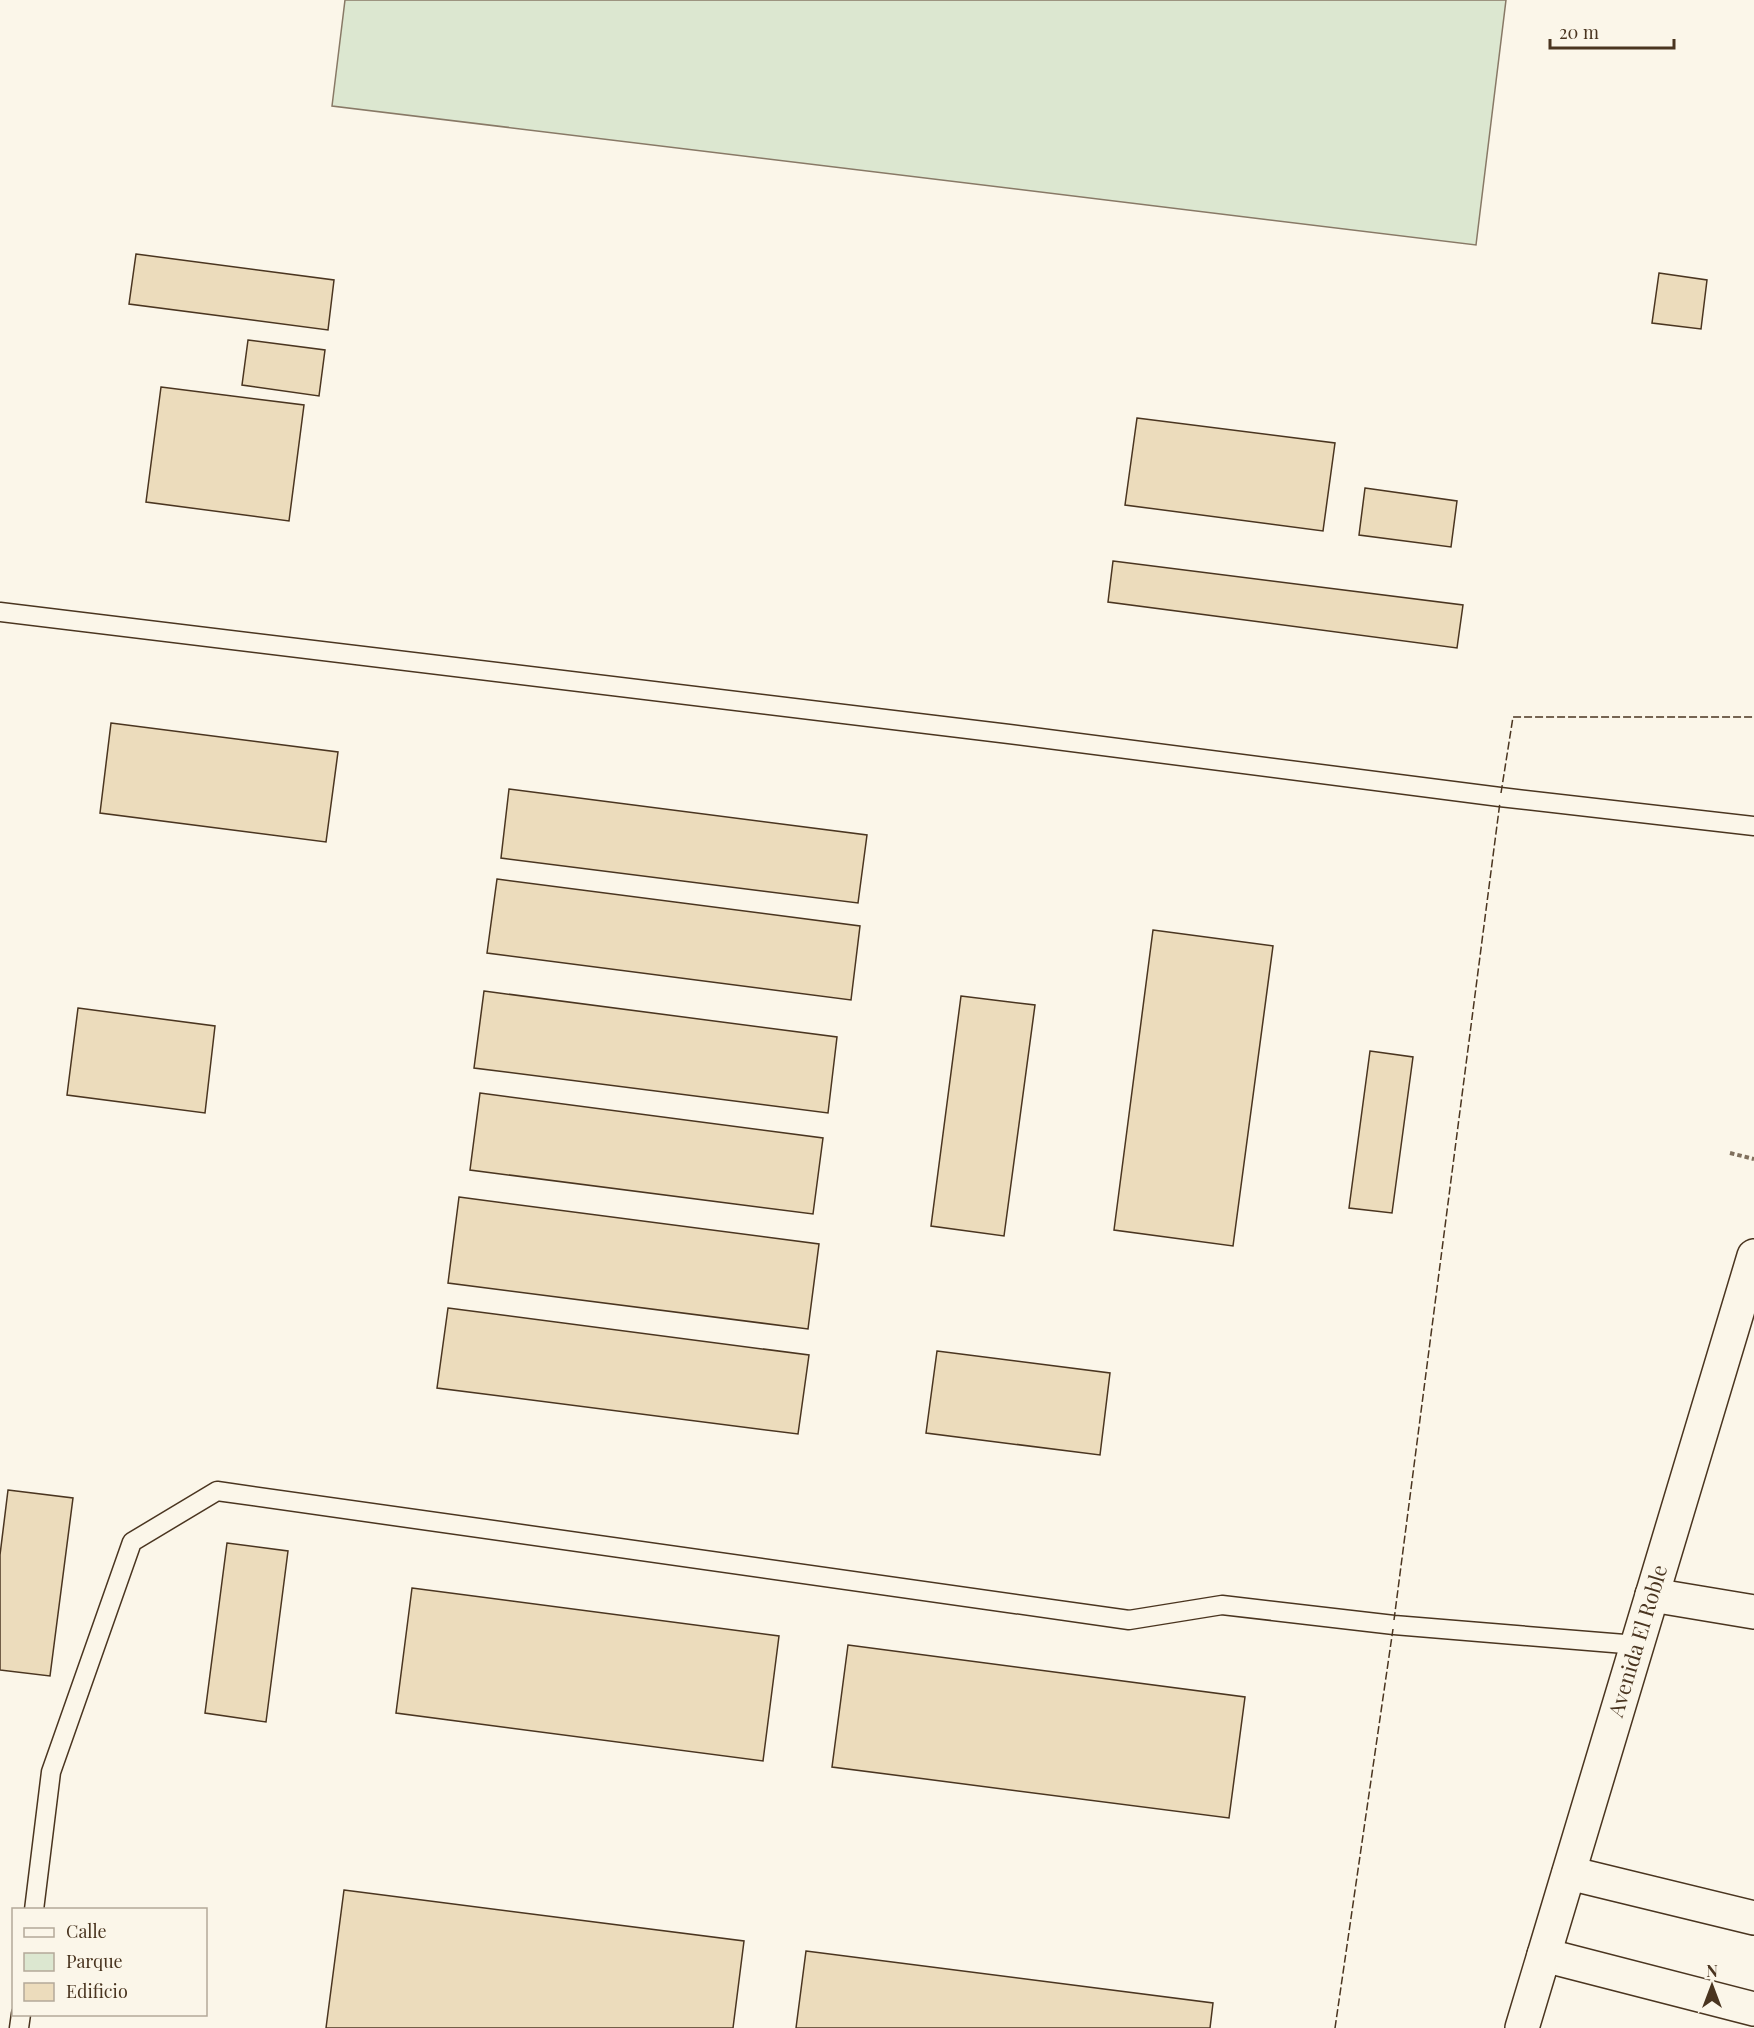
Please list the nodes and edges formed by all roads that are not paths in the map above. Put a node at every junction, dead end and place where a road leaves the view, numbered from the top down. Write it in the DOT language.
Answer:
graph roads {
  1 [pos="0,612"];
  2 [pos="1754,826"];
  3 [pos="1752,1268"];
  4 [pos="1652,1595"];
  5 [pos="1754,1612"];
  6 [pos="1637,1645"];
  7 [pos="1569,1874"];
  8 [pos="34,1908"];
  9 [pos="1754,1918"];
  10 [pos="1544,1955"];
  11 [pos="1754,2009"];
  12 [pos="1522,2028"];
  1 -- 2 [label="lane"];
  3 -- 4 [label="street, Avenida El Roble"];
  4 -- 5 [label="street"];
  4 -- 6 [label="street, Avenida El Roble"];
  6 -- 7 [label="street, Avenida El Roble"];
  6 -- 8 [label="lane"];
  7 -- 9 [label="street"];
  7 -- 10 [label="street, Avenida El Roble"];
  10 -- 11 [label="street"];
  10 -- 12 [label="street, Avenida El Roble"];
}
